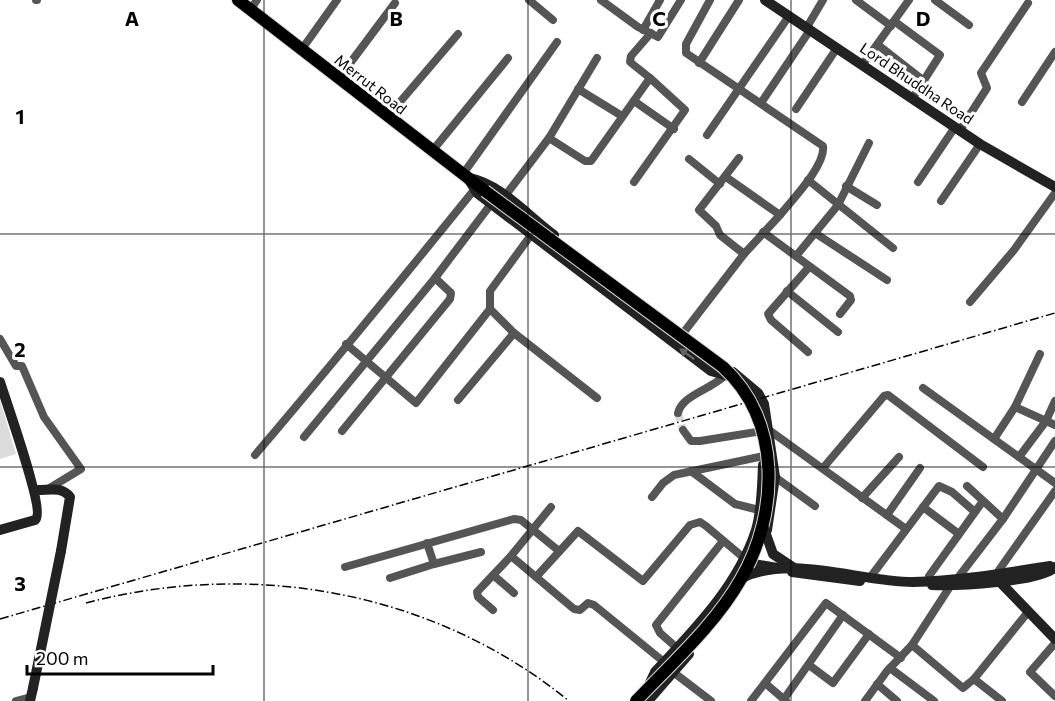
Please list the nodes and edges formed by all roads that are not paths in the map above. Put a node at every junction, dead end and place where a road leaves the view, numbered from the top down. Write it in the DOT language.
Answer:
graph roads {
  1 [pos="238,0"];
  2 [pos="337,0"];
  3 [pos="529,0"];
  4 [pos="603,0"];
  5 [pos="660,0"];
  6 [pos="681,0"];
  7 [pos="710,0"];
  8 [pos="739,0"];
  9 [pos="765,0"];
  10 [pos="823,0"];
  11 [pos="856,0"];
  12 [pos="909,0"];
  13 [pos="935,0"];
  14 [pos="395,3"];
  15 [pos="1028,3"];
  16 [pos="254,5"];
  17 [pos="789,16"];
  18 [pos="553,21"];
  19 [pos="892,24"];
  20 [pos="969,25"];
  21 [pos="808,28"];
  22 [pos="647,32"];
  23 [pos="458,34"];
  24 [pos="557,42"];
  25 [pos="878,45"];
  26 [pos="837,48"];
  27 [pos="302,49"];
  28 [pos="1055,52"];
  29 [pos="508,58"];
  30 [pos="597,58"];
  31 [pos="699,63"];
  32 [pos="863,64"];
  33 [pos="339,78"];
  34 [pos="650,78"];
  35 [pos="924,81"];
  36 [pos="578,89"];
  37 [pos="739,89"];
  38 [pos="912,99"];
  39 [pos="634,101"];
  40 [pos="1022,102"];
  41 [pos="761,103"];
  42 [pos="796,109"];
  43 [pos="388,116"];
  44 [pos="622,116"];
  45 [pos="957,128"];
  46 [pos="674,129"];
  47 [pos="707,135"];
  48 [pos="549,138"];
  49 [pos="869,143"];
  50 [pos="980,144"];
  51 [pos="433,150"];
  52 [pos="739,158"];
  53 [pos="689,159"];
  54 [pos="726,177"];
  55 [pos="808,180"];
  56 [pos="634,182"];
  57 [pos="918,182"];
  58 [pos="473,183"];
  59 [pos="720,184"];
  60 [pos="846,186"];
  61 [pos="1055,188"];
  62 [pos="1055,192"];
  63 [pos="505,196"];
  64 [pos="941,201"];
  65 [pos="491,204"];
  66 [pos="837,205"];
  67 [pos="877,205"];
  68 [pos="780,215"];
  69 [pos="763,232"];
  70 [pos="815,233"];
  71 [pos="531,235"];
  72 [pos="893,248"];
  73 [pos="744,254"];
  74 [pos="796,256"];
  75 [pos="809,267"];
  76 [pos="435,278"];
  77 [pos="887,280"];
  78 [pos="787,291"];
  79 [pos="970,302"];
  80 [pos="490,309"];
  81 [pos="840,314"];
  82 [pos="684,332"];
  83 [pos="838,332"];
  84 [pos="514,333"];
  85 [pos="0,339"];
  86 [pos="346,344"];
  87 [pos="808,352"];
  88 [pos="1040,354"];
  89 [pos="366,363"];
  90 [pos="724,376"];
  91 [pos="739,378"];
  92 [pos="386,380"];
  93 [pos="0,382"];
  94 [pos="923,388"];
  95 [pos="597,398"];
  96 [pos="458,400"];
  97 [pos="1055,400"];
  98 [pos="1015,408"];
  99 [pos="678,413"];
  100 [pos="1046,421"];
  101 [pos="1055,425"];
  102 [pos="683,430"];
  103 [pos="342,431"];
  104 [pos="768,434"];
  105 [pos="304,437"];
  106 [pos="993,439"];
  107 [pos="1055,441"];
  108 [pos="255,455"];
  109 [pos="764,456"];
  110 [pos="899,457"];
  111 [pos="1019,457"];
  112 [pos="983,467"];
  113 [pos="823,468"];
  114 [pos="920,468"];
  115 [pos="1038,469"];
  116 [pos="691,471"];
  117 [pos="775,477"];
  118 [pos="1055,483"];
  119 [pos="967,486"];
  120 [pos="48,489"];
  121 [pos="35,490"];
  122 [pos="1055,491"];
  123 [pos="652,497"];
  124 [pos="862,498"];
  125 [pos="983,501"];
  126 [pos="816,506"];
  127 [pos="552,507"];
  128 [pos="923,507"];
  129 [pos="759,510"];
  130 [pos="975,512"];
  131 [pos="887,515"];
  132 [pos="1003,519"];
  133 [pos="764,526"];
  134 [pos="906,529"];
  135 [pos="0,530"];
  136 [pos="533,530"];
  137 [pos="958,534"];
  138 [pos="723,541"];
  139 [pos="428,543"];
  140 [pos="755,546"];
  141 [pos="559,551"];
  142 [pos="482,552"];
  143 [pos="511,556"];
  144 [pos="747,561"];
  145 [pos="434,564"];
  146 [pos="1054,566"];
  147 [pos="345,567"];
  148 [pos="794,568"];
  149 [pos="999,570"];
  150 [pos="493,575"];
  151 [pos="872,575"];
  152 [pos="960,575"];
  153 [pos="929,576"];
  154 [pos="390,578"];
  155 [pos="536,578"];
  156 [pos="742,578"];
  157 [pos="1000,582"];
  158 [pos="951,585"];
  159 [pos="514,593"];
  160 [pos="493,610"];
  161 [pos="1028,612"];
  162 [pos="843,615"];
  163 [pos="869,634"];
  164 [pos="1055,641"];
  165 [pos="912,645"];
  166 [pos="677,648"];
  167 [pos="901,658"];
  168 [pos="664,662"];
  169 [pos="809,665"];
  170 [pos="890,668"];
  171 [pos="673,672"];
  172 [pos="974,680"];
  173 [pos="765,683"];
  174 [pos="878,684"];
  175 [pos="31,696"];
  176 [pos="1055,699"];
  177 [pos="785,700"];
  178 [pos="16,701"];
  179 [pos="636,701"];
  180 [pos="647,701"];
  181 [pos="711,701"];
  182 [pos="751,701"];
  183 [pos="865,701"];
  184 [pos="897,701"];
  185 [pos="934,701"];
  186 [pos="1002,701"];
  1 -- 16 [label="main road, Merrut Road"];
  2 -- 27 [label="street"];
  3 -- 18 [label="street"];
  4 -- 22 [label="street"];
  5 -- 22 [label="street"];
  6 -- 22 [label="street"];
  7 -- 31 [label="street"];
  8 -- 31 [label="street"];
  9 -- 17 [label="street, Lord Bhuddha Road"];
  10 -- 21 [label="street"];
  11 -- 19 [label="street"];
  12 -- 19 [label="street"];
  13 -- 20 [label="street"];
  14 -- 33 [label="street"];
  15 -- 45 [label="street"];
  16 -- 27 [label="main road, Merrut Road"];
  17 -- 21 [label="street, Lord Bhuddha Road"];
  17 -- 37 [label="street"];
  19 -- 25 [label="street"];
  19 -- 35 [label="street"];
  21 -- 26 [label="street, Lord Bhuddha Road"];
  21 -- 41 [label="street"];
  22 -- 34 [label="street"];
  23 -- 43 [label="street"];
  24 -- 58 [label="street"];
  25 -- 32 [label="street"];
  25 -- 35 [label="street"];
  26 -- 32 [label="street, Lord Bhuddha Road"];
  26 -- 42 [label="street"];
  27 -- 33 [label="main road, Merrut Road"];
  28 -- 40 [label="street"];
  29 -- 51 [label="street"];
  30 -- 36 [label="street"];
  31 -- 37 [label="street"];
  32 -- 38 [label="street, Lord Bhuddha Road"];
  33 -- 43 [label="main road, Merrut Road"];
  34 -- 39 [label="street"];
  34 -- 46 [label="street"];
  35 -- 38 [label="street"];
  36 -- 44 [label="street"];
  36 -- 48 [label="street"];
  37 -- 41 [label="street"];
  37 -- 47 [label="street"];
  38 -- 45 [label="street, Lord Bhuddha Road"];
  39 -- 44 [label="street"];
  39 -- 46 [label="street"];
  41 -- 55 [label="street"];
  43 -- 51 [label="main road, Merrut Road"];
  44 -- 48 [label="street"];
  45 -- 50 [label="street, Lord Bhuddha Road"];
  45 -- 57 [label="street"];
  46 -- 56 [label="street"];
  48 -- 63 [label="street"];
  49 -- 60 [label="street"];
  50 -- 61 [label="street, Lord Bhuddha Road"];
  50 -- 64 [label="street"];
  51 -- 58 [label="main road, Merrut Road"];
  52 -- 54 [label="street"];
  53 -- 59 [label="street"];
  54 -- 59 [label="street"];
  54 -- 68 [label="street"];
  55 -- 66 [label="street"];
  55 -- 68 [label="street"];
  58 -- 63 [label="street"];
  58 -- 65 [label="street"];
  58 -- 86 [label="street"];
  58 -- 133 [label="main road, Merrut Road, bridge"];
  59 -- 73 [label="street"];
  60 -- 66 [label="street"];
  60 -- 67 [label="street"];
  62 -- 79 [label="street"];
  63 -- 82 [label="street"];
  65 -- 71 [label="street"];
  65 -- 76 [label="street"];
  66 -- 70 [label="street"];
  66 -- 72 [label="street"];
  68 -- 69 [label="street"];
  69 -- 73 [label="street"];
  69 -- 74 [label="street"];
  70 -- 74 [label="street"];
  70 -- 77 [label="street"];
  71 -- 80 [label="street"];
  90 -- 71 [label="street, one-way"];
  73 -- 82 [label="street"];
  74 -- 75 [label="street"];
  75 -- 78 [label="street"];
  75 -- 81 [label="street"];
  76 -- 89 [label="street"];
  76 -- 92 [label="street"];
  78 -- 83 [label="street"];
  78 -- 87 [label="street"];
  80 -- 84 [label="street"];
  80 -- 92 [label="street"];
  82 -- 91 [label="street"];
  84 -- 95 [label="street"];
  84 -- 96 [label="street"];
  85 -- 120 [label="street"];
  86 -- 89 [label="street"];
  86 -- 108 [label="street"];
  88 -- 98 [label="street"];
  89 -- 92 [label="street"];
  89 -- 105 [label="street"];
  90 -- 91 [label="street"];
  90 -- 99 [label="street"];
  91 -- 104 [label="street"];
  92 -- 103 [label="street"];
  93 -- 121 [label="street"];
  94 -- 106 [label="street"];
  97 -- 100 [label="street"];
  98 -- 100 [label="street"];
  98 -- 106 [label="street"];
  100 -- 101 [label="street"];
  100 -- 111 [label="street"];
  102 -- 104 [label="street"];
  104 -- 109 [label="street"];
  104 -- 113 [label="street"];
  104 -- 117 [label="street"];
  106 -- 111 [label="street"];
  107 -- 115 [label="street"];
  109 -- 116 [label="street"];
  109 -- 129 [label="street"];
  110 -- 124 [label="street"];
  111 -- 115 [label="street"];
  112 -- 113 [label="street"];
  113 -- 124 [label="street"];
  114 -- 131 [label="street"];
  115 -- 118 [label="street"];
  115 -- 132 [label="street"];
  116 -- 123 [label="street"];
  116 -- 129 [label="street"];
  117 -- 126 [label="street"];
  117 -- 140 [label="street"];
  119 -- 125 [label="street"];
  120 -- 121 [label="street"];
  120 -- 175 [label="street, bridge"];
  121 -- 135 [label="street"];
  122 -- 149 [label="street"];
  124 -- 131 [label="street"];
  125 -- 130 [label="street"];
  125 -- 132 [label="street"];
  127 -- 136 [label="street"];
  128 -- 130 [label="street"];
  128 -- 134 [label="street"];
  128 -- 137 [label="street"];
  129 -- 140 [label="street"];
  130 -- 137 [label="street"];
  131 -- 134 [label="street"];
  132 -- 152 [label="street"];
  133 -- 148 [label="street, bridge"];
  133 -- 156 [label="main road, Merrut Road, bridge"];
  134 -- 151 [label="street"];
  136 -- 139 [label="street"];
  136 -- 141 [label="street"];
  136 -- 143 [label="street"];
  137 -- 153 [label="street"];
  138 -- 141 [label="street"];
  138 -- 144 [label="street"];
  138 -- 166 [label="street"];
  139 -- 145 [label="street"];
  139 -- 147 [label="street"];
  140 -- 144 [label="street"];
  140 -- 151 [label="street"];
  141 -- 155 [label="street"];
  142 -- 145 [label="street"];
  143 -- 150 [label="street"];
  143 -- 155 [label="street"];
  144 -- 158 [label="street"];
  144 -- 166 [label="street"];
  144 -- 171 [label="street"];
  145 -- 154 [label="street"];
  146 -- 148 [label="street, bridge"];
  146 -- 149 [label="street"];
  146 -- 157 [label="street"];
  148 -- 156 [label="street, bridge"];
  149 -- 152 [label="street"];
  150 -- 159 [label="street"];
  150 -- 160 [label="street"];
  151 -- 153 [label="street"];
  152 -- 153 [label="street"];
  155 -- 168 [label="street"];
  156 -- 179 [label="main road, Merrut Road, bridge"];
  157 -- 158 [label="street"];
  157 -- 161 [label="street"];
  158 -- 165 [label="street"];
  161 -- 164 [label="street"];
  161 -- 172 [label="street"];
  162 -- 163 [label="street"];
  162 -- 169 [label="street"];
  162 -- 173 [label="street"];
  163 -- 167 [label="street"];
  163 -- 169 [label="street"];
  164 -- 176 [label="street"];
  165 -- 167 [label="street"];
  165 -- 172 [label="street"];
  166 -- 168 [label="street"];
  167 -- 170 [label="street"];
  168 -- 180 [label="street"];
  169 -- 177 [label="street"];
  170 -- 174 [label="street"];
  170 -- 185 [label="street"];
  171 -- 180 [label="street"];
  171 -- 181 [label="street"];
  172 -- 186 [label="street"];
  173 -- 177 [label="street"];
  173 -- 182 [label="street"];
  174 -- 183 [label="street"];
  174 -- 184 [label="street"];
  175 -- 178 [label="street"];
}
